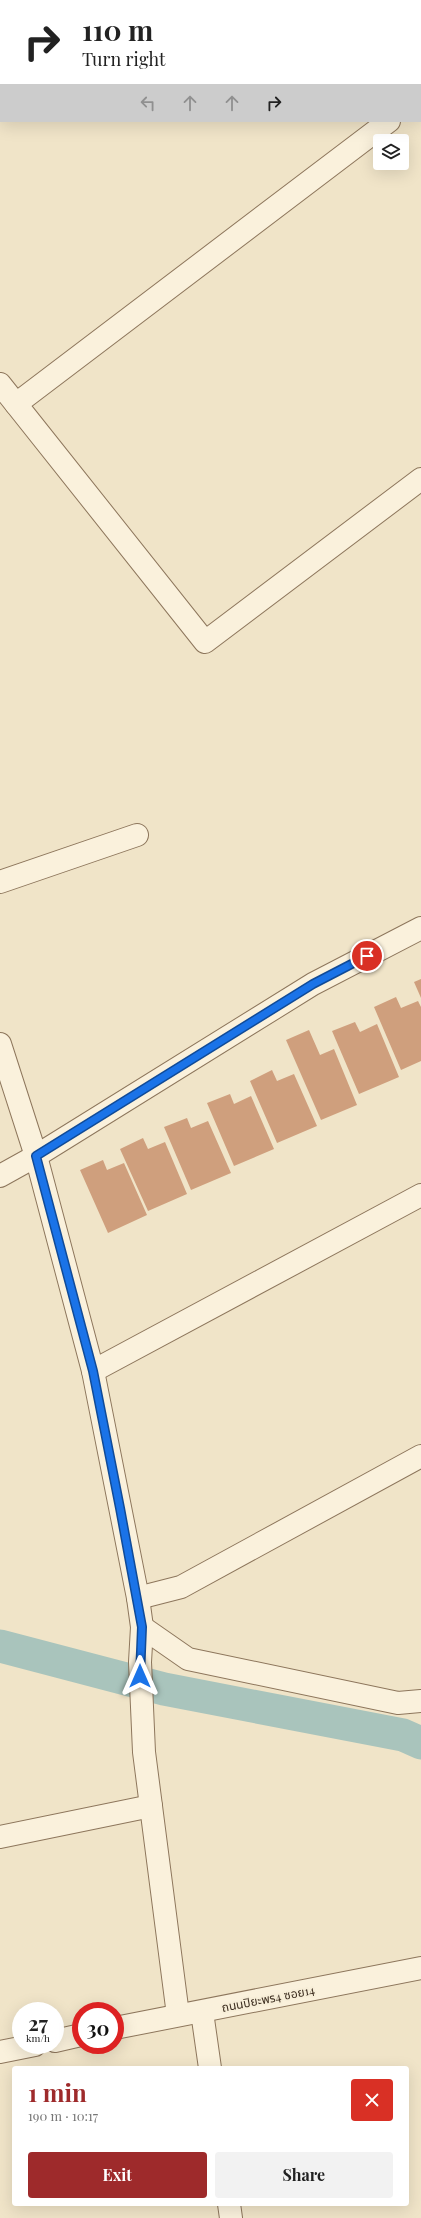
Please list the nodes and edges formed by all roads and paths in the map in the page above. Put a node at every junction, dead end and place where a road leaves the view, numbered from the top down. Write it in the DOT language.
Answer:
graph roads {
  1 [pos="388,122"];
  2 [pos="0,384"];
  3 [pos="16,404"];
  4 [pos="421,479"];
  5 [pos="137,836"];
  6 [pos="0,882"];
  7 [pos="421,928"];
  8 [pos="0,1044"];
  9 [pos="36,1156"];
  10 [pos="0,1176"];
  11 [pos="421,1195"];
  12 [pos="93,1371"];
  13 [pos="421,1456"];
  14 [pos="138,1598"];
  15 [pos="142,1627"];
  16 [pos="421,1701"];
  17 [pos="151,1806"];
  18 [pos="0,1837"];
  19 [pos="421,1968"];
  20 [pos="202,2012"];
  21 [pos="178,2015"];
  22 [pos="124,2026"];
  23 [pos="12,2050"];
  24 [pos="0,2052"];
  25 [pos="210,2066"];
  26 [pos="229,2206"];
  27 [pos="231,2218"];
  1 -- 3 [label="street"];
  2 -- 3 [label="street"];
  3 -- 4 [label="street"];
  5 -- 6 [label="street"];
  7 -- 9 [label="street"];
  8 -- 9 [label="street"];
  9 -- 10 [label="street"];
  9 -- 12 [label="street"];
  11 -- 12 [label="street"];
  12 -- 14 [label="street"];
  13 -- 14 [label="street"];
  14 -- 15 [label="street"];
  15 -- 16 [label="street"];
  15 -- 17 [label="street"];
  17 -- 18 [label="street"];
  17 -- 21 [label="street"];
  19 -- 20 [label="street, ถนนปิยะพร4 ซอย14"];
  20 -- 21 [label="street, ถนนปิยะพร4 ซอย14"];
  20 -- 25 [label="street"];
  21 -- 22 [label="street, ถนนปิยะพร4 ซอย14"];
  23 -- 24 [label="street"];
  26 -- 27 [label="street"];
}
